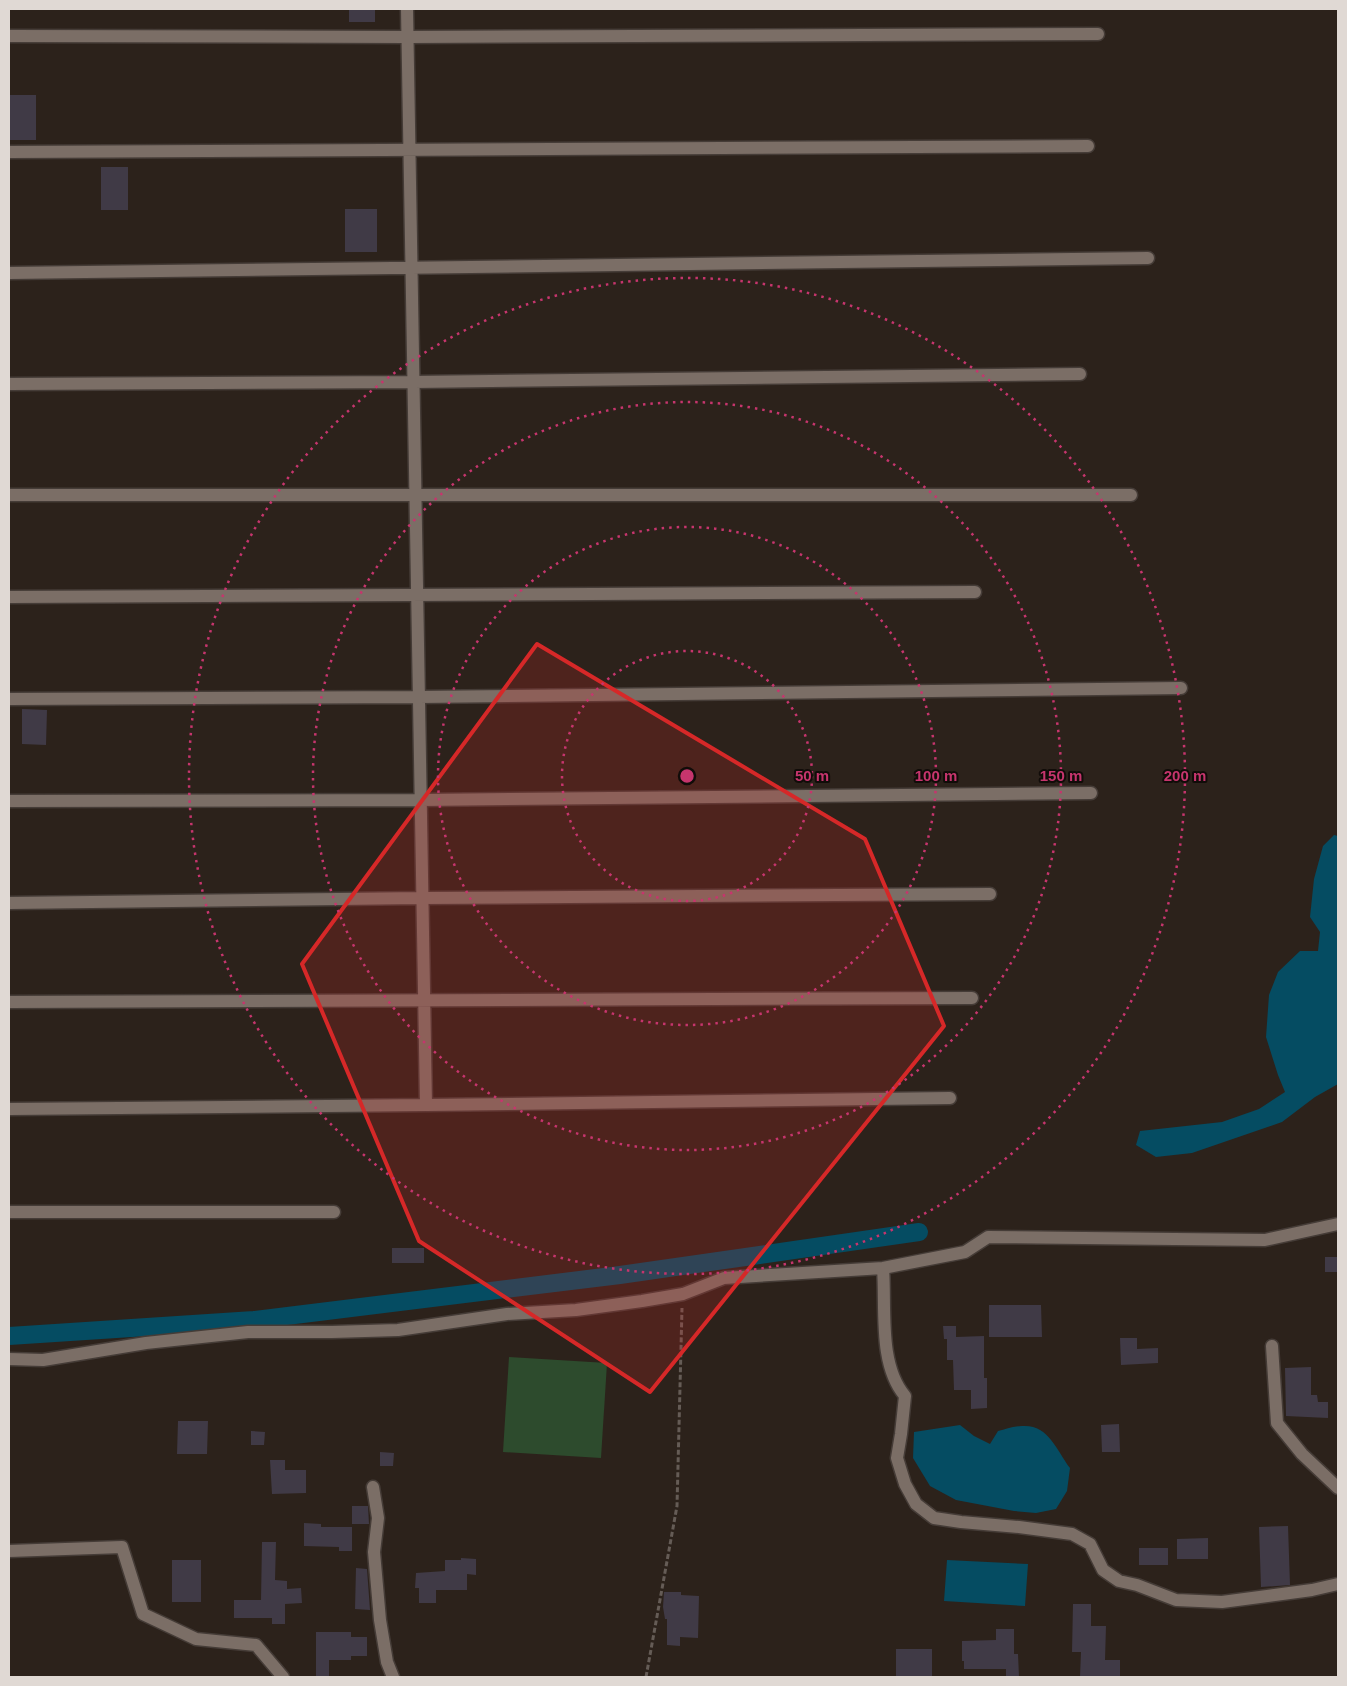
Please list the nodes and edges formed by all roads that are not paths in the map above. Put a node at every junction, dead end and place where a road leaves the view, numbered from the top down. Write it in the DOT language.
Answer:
graph roads {
  1 [pos="408,9"];
  2 [pos="1098,34"];
  3 [pos="9,36"];
  4 [pos="408,37"];
  5 [pos="1088,146"];
  6 [pos="410,150"];
  7 [pos="9,152"];
  8 [pos="1148,258"];
  9 [pos="412,268"];
  10 [pos="9,273"];
  11 [pos="1080,374"];
  12 [pos="414,382"];
  13 [pos="9,384"];
  14 [pos="9,495"];
  15 [pos="416,495"];
  16 [pos="1131,495"];
  17 [pos="975,592"];
  18 [pos="417,596"];
  19 [pos="9,598"];
  20 [pos="1181,688"];
  21 [pos="419,697"];
  22 [pos="9,699"];
  23 [pos="1091,793"];
  24 [pos="421,800"];
  25 [pos="9,802"];
  26 [pos="990,894"];
  27 [pos="422,898"];
  28 [pos="9,903"];
  29 [pos="972,998"];
  30 [pos="424,1001"];
  31 [pos="9,1002"];
  32 [pos="950,1098"];
  33 [pos="426,1105"];
  34 [pos="9,1108"];
  35 [pos="9,1212"];
  36 [pos="334,1212"];
  37 [pos="1338,1224"];
  38 [pos="883,1268"];
  39 [pos="1272,1346"];
  40 [pos="9,1359"];
  41 [pos="373,1486"];
  42 [pos="1338,1488"];
  43 [pos="9,1551"];
  44 [pos="1338,1584"];
  45 [pos="283,1677"];
  46 [pos="393,1677"];
  1 -- 4 [label="street"];
  2 -- 4 [label="street"];
  3 -- 4 [label="street"];
  4 -- 6 [label="street"];
  5 -- 6 [label="street"];
  6 -- 7 [label="street"];
  6 -- 9 [label="street"];
  8 -- 9 [label="street"];
  9 -- 10 [label="street"];
  9 -- 12 [label="street"];
  11 -- 12 [label="street"];
  12 -- 13 [label="street"];
  12 -- 15 [label="street"];
  14 -- 15 [label="street"];
  15 -- 16 [label="street"];
  15 -- 18 [label="street"];
  17 -- 18 [label="street"];
  18 -- 19 [label="street"];
  18 -- 21 [label="street"];
  20 -- 21 [label="street"];
  21 -- 22 [label="street"];
  21 -- 24 [label="street"];
  23 -- 24 [label="street"];
  24 -- 25 [label="street"];
  24 -- 27 [label="street"];
  26 -- 27 [label="street"];
  27 -- 28 [label="street"];
  27 -- 30 [label="street"];
  29 -- 30 [label="street"];
  30 -- 31 [label="street"];
  30 -- 33 [label="street"];
  32 -- 33 [label="street"];
  33 -- 34 [label="street"];
  35 -- 36 [label="street"];
  37 -- 38 [label="street"];
  38 -- 40 [label="street"];
  38 -- 44 [label="street"];
  39 -- 42 [label="street"];
  41 -- 46 [label="street"];
  43 -- 45 [label="street"];
}
